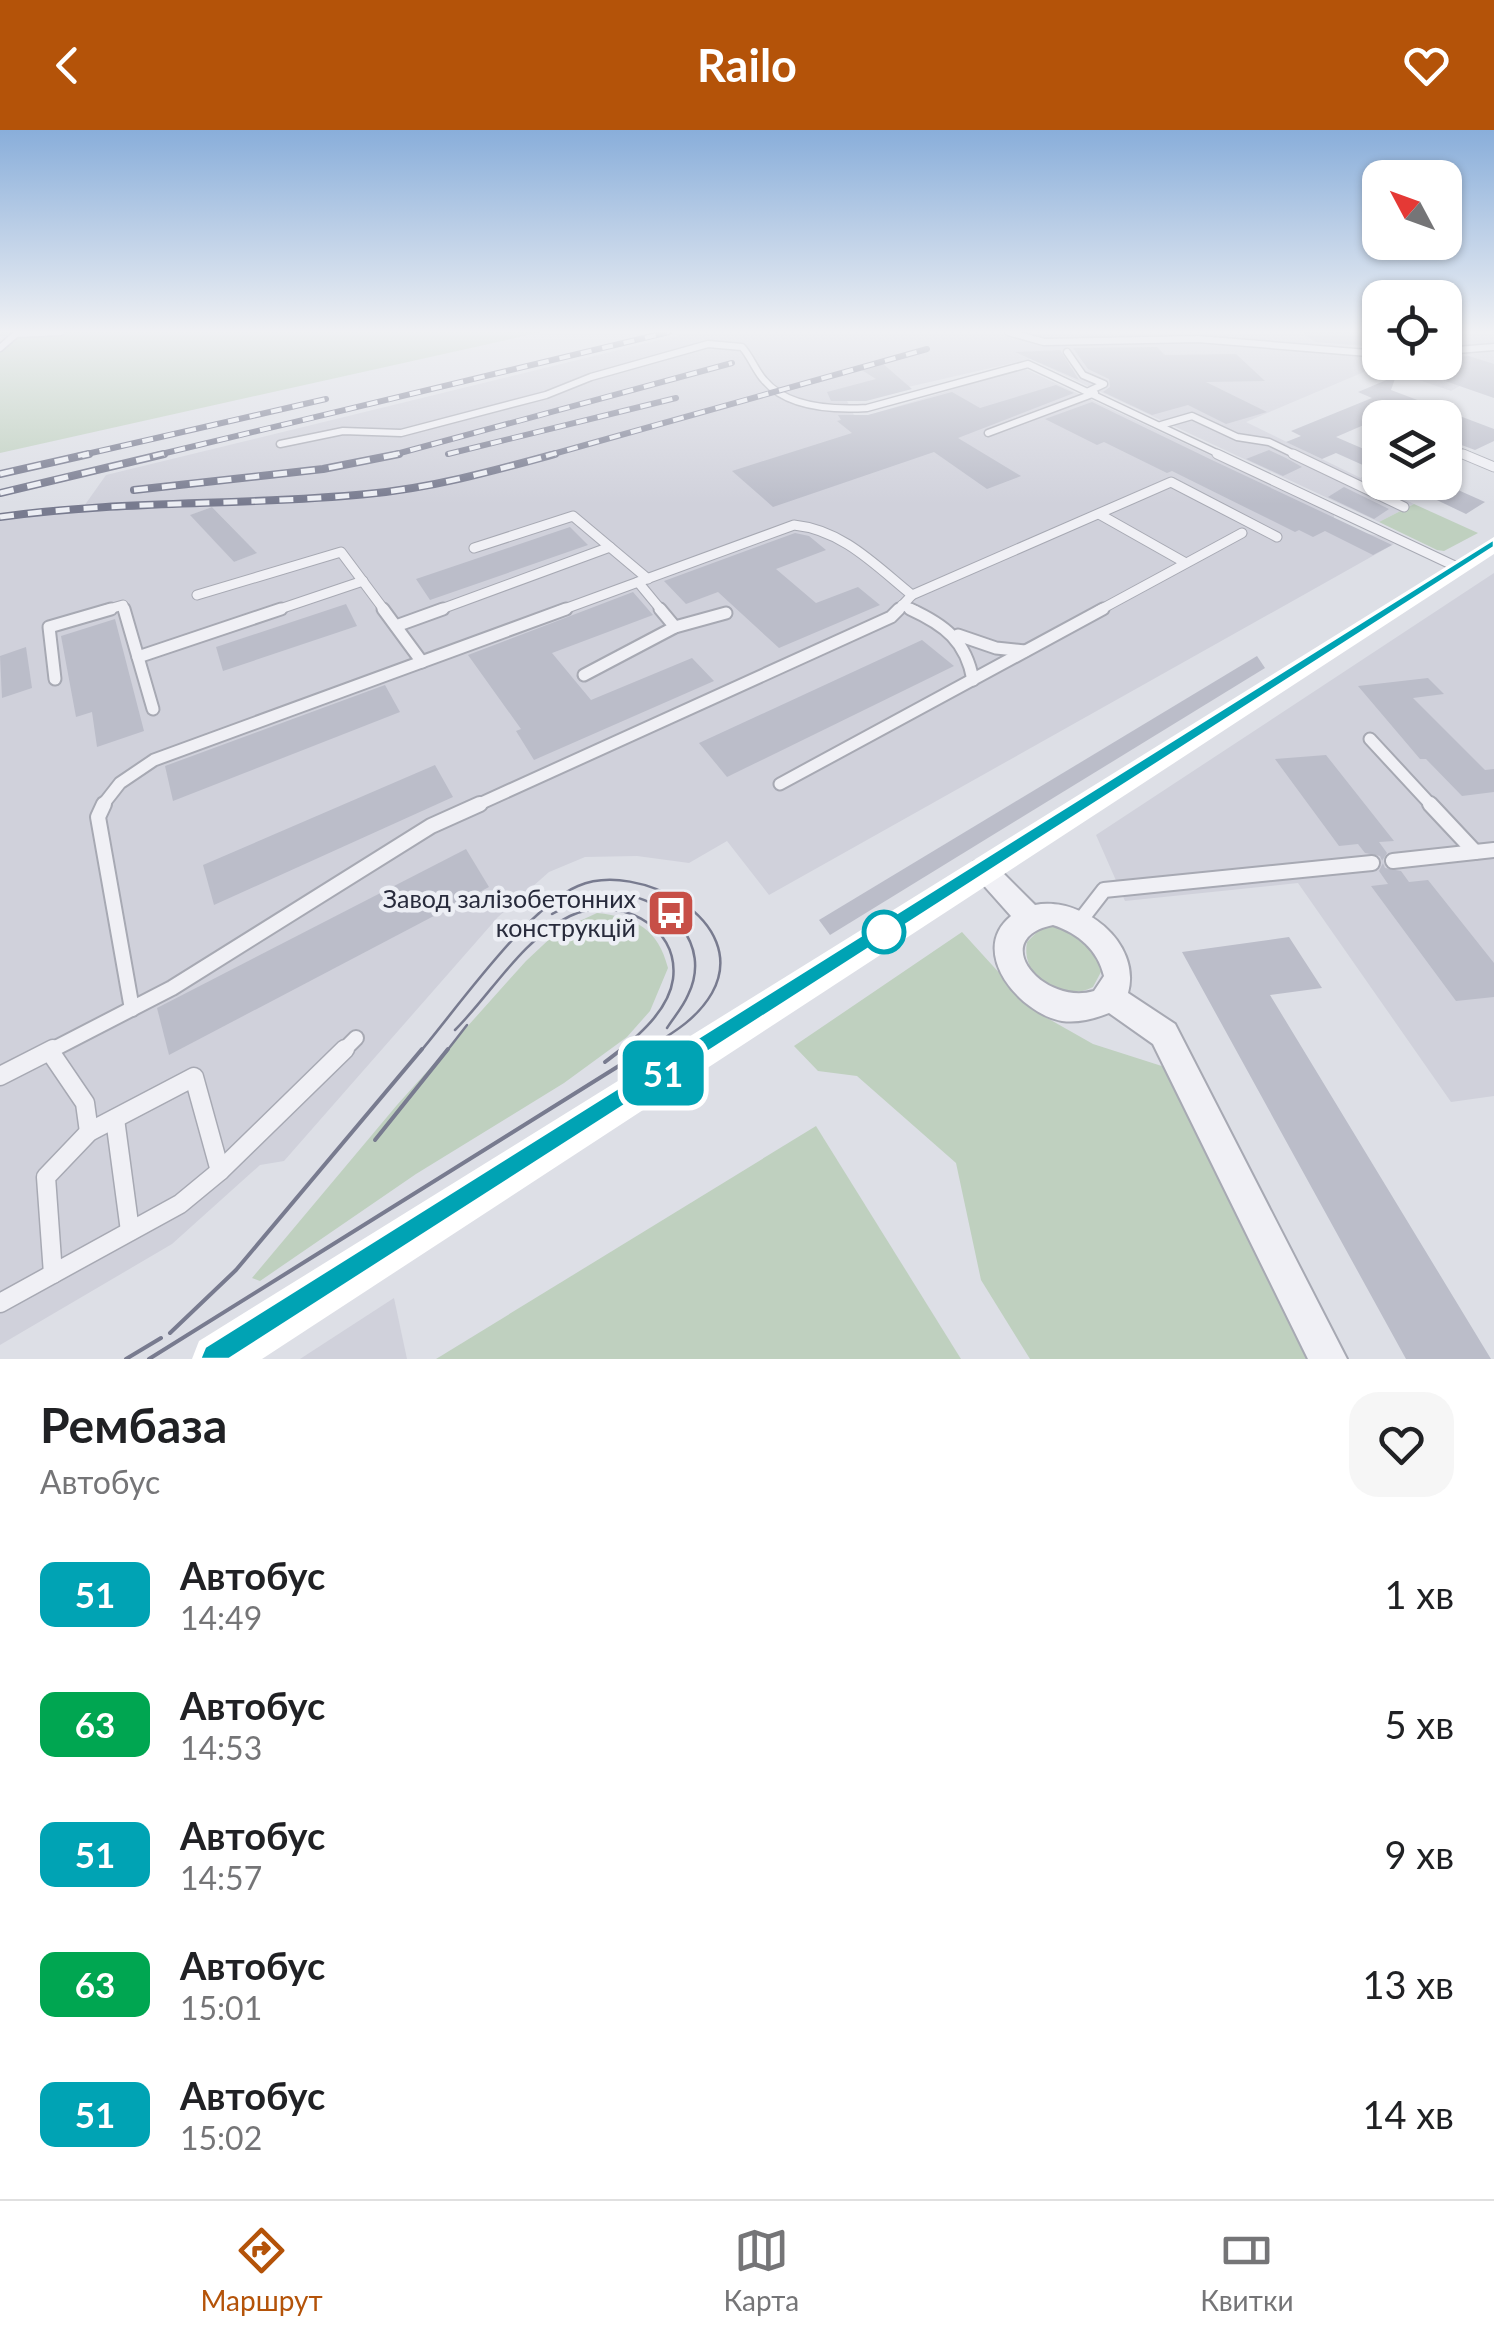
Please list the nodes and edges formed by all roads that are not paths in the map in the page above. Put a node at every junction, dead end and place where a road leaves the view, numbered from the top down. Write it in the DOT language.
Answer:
graph roads {
  1 [pos="561,389"];
  2 [pos="776,389"];
  3 [pos="933,389"];
  4 [pos="1086,389"];
  5 [pos="1096,389"];
  6 [pos="1092,392"];
  7 [pos="1162,426"];
  8 [pos="988,434"];
  9 [pos="280,444"];
  10 [pos="1462,453"];
  11 [pos="1494,467"];
  12 [pos="1404,507"];
  13 [pos="1098,514"];
  14 [pos="1242,534"];
  15 [pos="1276,537"];
  16 [pos="1494,544"];
  17 [pos="474,548"];
  18 [pos="610,548"];
  19 [pos="1184,562"];
  20 [pos="1457,568"];
  21 [pos="363,581"];
  22 [pos="643,581"];
  23 [pos="197,595"];
  24 [pos="912,595"];
  25 [pos="902,605"];
  26 [pos="726,613"];
  27 [pos="396,626"];
  28 [pos="675,627"];
  29 [pos="958,634"];
  30 [pos="1024,651"];
  31 [pos="138,657"];
  32 [pos="422,662"];
  33 [pos="584,675"];
  34 [pos="55,678"];
  35 [pos="973,680"];
  36 [pos="154,709"];
  37 [pos="1370,740"];
  38 [pos="780,784"];
  39 [pos="1494,850"];
  40 [pos="1475,852"];
  41 [pos="1393,860"];
  42 [pos="1372,863"];
  43 [pos="983,870"];
  44 [pos="1029,917"];
  45 [pos="1080,921"];
  46 [pos="1108,996"];
  47 [pos="132,1009"];
  48 [pos="356,1038"];
  49 [pos="52,1052"];
  50 [pos="0,1076"];
  51 [pos="114,1119"];
  52 [pos="89,1132"];
  53 [pos="220,1171"];
  54 [pos="130,1231"];
  55 [pos="53,1274"];
  56 [pos="0,1303"];
  57 [pos="217,1359"];
  58 [pos="1328,1359"];
  1 -- 9 [label="lane"];
  2 -- 3 [label="lane"];
  4 -- 6 [label="lane"];
  5 -- 6 [label="lane"];
  6 -- 7 [label="lane"];
  6 -- 8 [label="lane"];
  7 -- 12 [label="lane"];
  7 -- 20 [label="lane"];
  10 -- 11 [label="lane"];
  13 -- 15 [label="lane"];
  13 -- 19 [label="lane"];
  13 -- 24 [label="lane"];
  14 -- 19 [label="lane"];
  16 -- 20 [label="main road"];
  17 -- 18 [label="lane"];
  18 -- 22 [label="lane"];
  18 -- 27 [label="lane"];
  19 -- 30 [label="lane"];
  20 -- 43 [label="main road"];
  21 -- 23 [label="lane"];
  21 -- 27 [label="lane"];
  21 -- 31 [label="lane"];
  22 -- 24 [label="lane"];
  22 -- 28 [label="lane"];
  22 -- 32 [label="lane"];
  24 -- 25 [label="lane"];
  25 -- 29 [label="lane"];
  25 -- 47 [label="lane"];
  26 -- 28 [label="lane"];
  27 -- 32 [label="lane"];
  28 -- 33 [label="lane"];
  29 -- 30 [label="lane"];
  29 -- 35 [label="lane"];
  30 -- 35 [label="lane"];
  31 -- 34 [label="lane"];
  31 -- 36 [label="lane"];
  32 -- 47 [label="lane"];
  35 -- 38 [label="lane"];
  37 -- 40 [label="lane"];
  39 -- 40 [label="lane"];
  40 -- 41 [label="lane"];
  42 -- 45 [label="lane"];
  43 -- 44 [label="street"];
  43 -- 57 [label="main road"];
  44 -- 45 [label="street"];
  44 -- 46 [label="street"];
  45 -- 46 [label="street"];
  46 -- 58 [label="street"];
  47 -- 49 [label="lane"];
  48 -- 53 [label="lane"];
  49 -- 50 [label="lane"];
  49 -- 52 [label="lane"];
  51 -- 52 [label="lane"];
  51 -- 53 [label="lane"];
  51 -- 54 [label="lane"];
  52 -- 55 [label="lane"];
  53 -- 54 [label="lane"];
  54 -- 55 [label="lane"];
  55 -- 56 [label="lane"];
}
